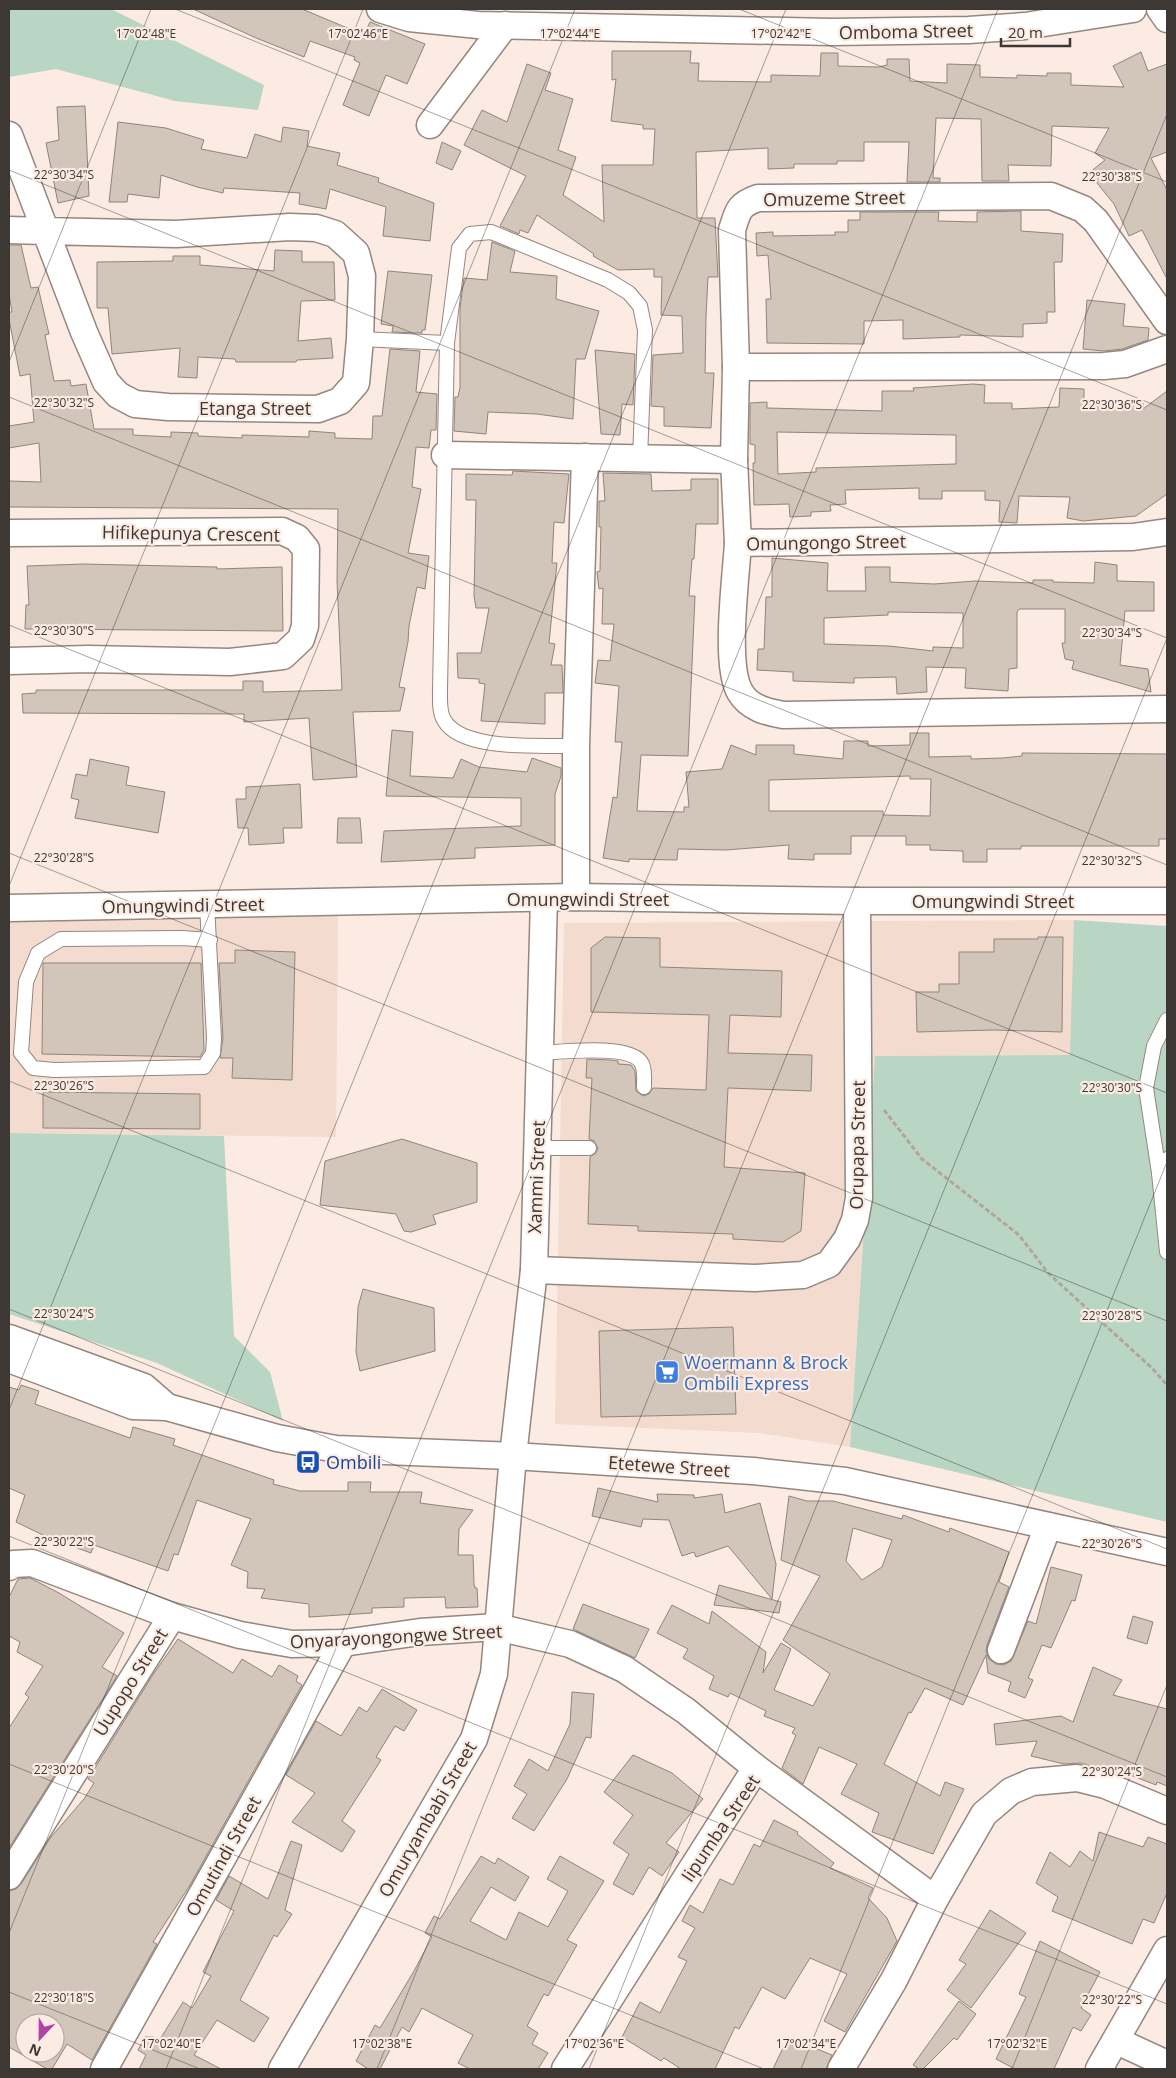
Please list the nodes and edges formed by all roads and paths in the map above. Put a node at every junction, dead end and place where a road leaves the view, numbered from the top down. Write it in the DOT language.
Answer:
graph roads {
  1 [pos="380,9"];
  2 [pos="1133,9"];
  3 [pos="1160,9"];
  4 [pos="542,18"];
  5 [pos="1167,18"];
  6 [pos="505,25"];
  7 [pos="430,125"];
  8 [pos="9,135"];
  9 [pos="9,230"];
  10 [pos="44,231"];
  11 [pos="1167,321"];
  12 [pos="360,339"];
  13 [pos="447,344"];
  14 [pos="1167,349"];
  15 [pos="736,367"];
  16 [pos="445,456"];
  17 [pos="585,457"];
  18 [pos="640,458"];
  19 [pos="734,460"];
  20 [pos="1167,532"];
  21 [pos="9,533"];
  22 [pos="738,543"];
  23 [pos="9,661"];
  24 [pos="1167,709"];
  25 [pos="576,746"];
  26 [pos="576,897"];
  27 [pos="544,898"];
  28 [pos="857,901"];
  29 [pos="1167,901"];
  30 [pos="207,905"];
  31 [pos="9,908"];
  32 [pos="210,940"];
  33 [pos="1167,1020"];
  34 [pos="540,1053"];
  35 [pos="858,1081"];
  36 [pos="644,1088"];
  37 [pos="537,1148"];
  38 [pos="589,1148"];
  39 [pos="1167,1159"];
  40 [pos="1158,1174"];
  41 [pos="1167,1252"];
  42 [pos="534,1270"];
  43 [pos="9,1338"];
  44 [pos="9,1359"];
  45 [pos="1167,1385"];
  46 [pos="167,1407"];
  47 [pos="513,1456"];
  48 [pos="1048,1526"];
  49 [pos="1167,1552"];
  50 [pos="9,1567"];
  51 [pos="172,1616"];
  52 [pos="497,1627"];
  53 [pos="344,1642"];
  54 [pos="1001,1650"];
  55 [pos="756,1768"];
  56 [pos="1167,1810"];
  57 [pos="9,1876"];
  58 [pos="935,1899"];
  59 [pos="1167,1950"];
  60 [pos="1117,2041"];
  61 [pos="1167,2064"];
  62 [pos="104,2069"];
  63 [pos="282,2069"];
  64 [pos="565,2069"];
  65 [pos="842,2069"];
  66 [pos="1099,2069"];
  1 -- 6 [label="street, Omboma Street"];
  2 -- 4 [label="street, Omboma Street"];
  3 -- 5 [label="street"];
  4 -- 6 [label="street, Omboma Street"];
  6 -- 7 [label="street"];
  8 -- 10 [label="street"];
  9 -- 10 [label="street, Etanga Street"];
  10 -- 12 [label="street, Etanga Street"];
  10 -- 12 [label="street, Etanga Street"];
  11 -- 15 [label="street, Omuzeme Street"];
  12 -- 13 [label="lane"];
  13 -- 16 [label="lane"];
  13 -- 18 [label="lane"];
  14 -- 15 [label="street"];
  15 -- 19 [label="street, Omuzeme Street"];
  16 -- 17 [label="street"];
  16 -- 25 [label="lane"];
  17 -- 18 [label="street"];
  17 -- 25 [label="street"];
  18 -- 19 [label="street"];
  19 -- 22 [label="street, Omuzeme Street"];
  20 -- 22 [label="street, Omungongo Street"];
  21 -- 23 [label="street, Hifikepunya Crescent"];
  22 -- 24 [label="street, Omungongo Street"];
  25 -- 26 [label="street"];
  26 -- 27 [label="street, Omungwindi Street"];
  26 -- 28 [label="street, Omungwindi Street"];
  27 -- 30 [label="street, Omungwindi Street"];
  27 -- 34 [label="street, Xammi Street"];
  28 -- 29 [label="street, Omungwindi Street"];
  28 -- 35 [label="street, Orupapa Street"];
  30 -- 31 [label="street, Omungwindi Street"];
  30 -- 32 [label="lane"];
  32 -- 32 [label="lane"];
  33 -- 40 [label="lane"];
  34 -- 36 [label="lane"];
  34 -- 37 [label="street, Xammi Street"];
  35 -- 42 [label="street, Orupapa Street"];
  35 -- 45 [label="path"];
  37 -- 38 [label="lane"];
  37 -- 42 [label="street, Xammi Street"];
  39 -- 40 [label="lane"];
  40 -- 41 [label="lane"];
  42 -- 47 [label="street, Xammi Street"];
  43 -- 46 [label="street, Etetewe Street"];
  44 -- 46 [label="street, Etetewe Street"];
  46 -- 47 [label="street, Etetewe Street"];
  47 -- 48 [label="street, Etetewe Street"];
  47 -- 52 [label="street, Omuryambabi Street"];
  48 -- 49 [label="street, Etetewe Street"];
  48 -- 54 [label="street"];
  50 -- 51 [label="street, Onyarayongongwe Street"];
  51 -- 53 [label="street, Onyarayongongwe Street"];
  51 -- 57 [label="street, Uupopo Street"];
  52 -- 53 [label="street, Onyarayongongwe Street"];
  52 -- 55 [label="street, Onyarayongongwe Street"];
  52 -- 63 [label="street, Omuryambabi Street"];
  53 -- 62 [label="street, Omutindi Street"];
  55 -- 58 [label="street, Iipumba Street"];
  55 -- 64 [label="street, Iipumba Street"];
  56 -- 58 [label="street"];
  58 -- 65 [label="street"];
  59 -- 60 [label="street"];
  60 -- 61 [label="street"];
  60 -- 66 [label="street"];
}
